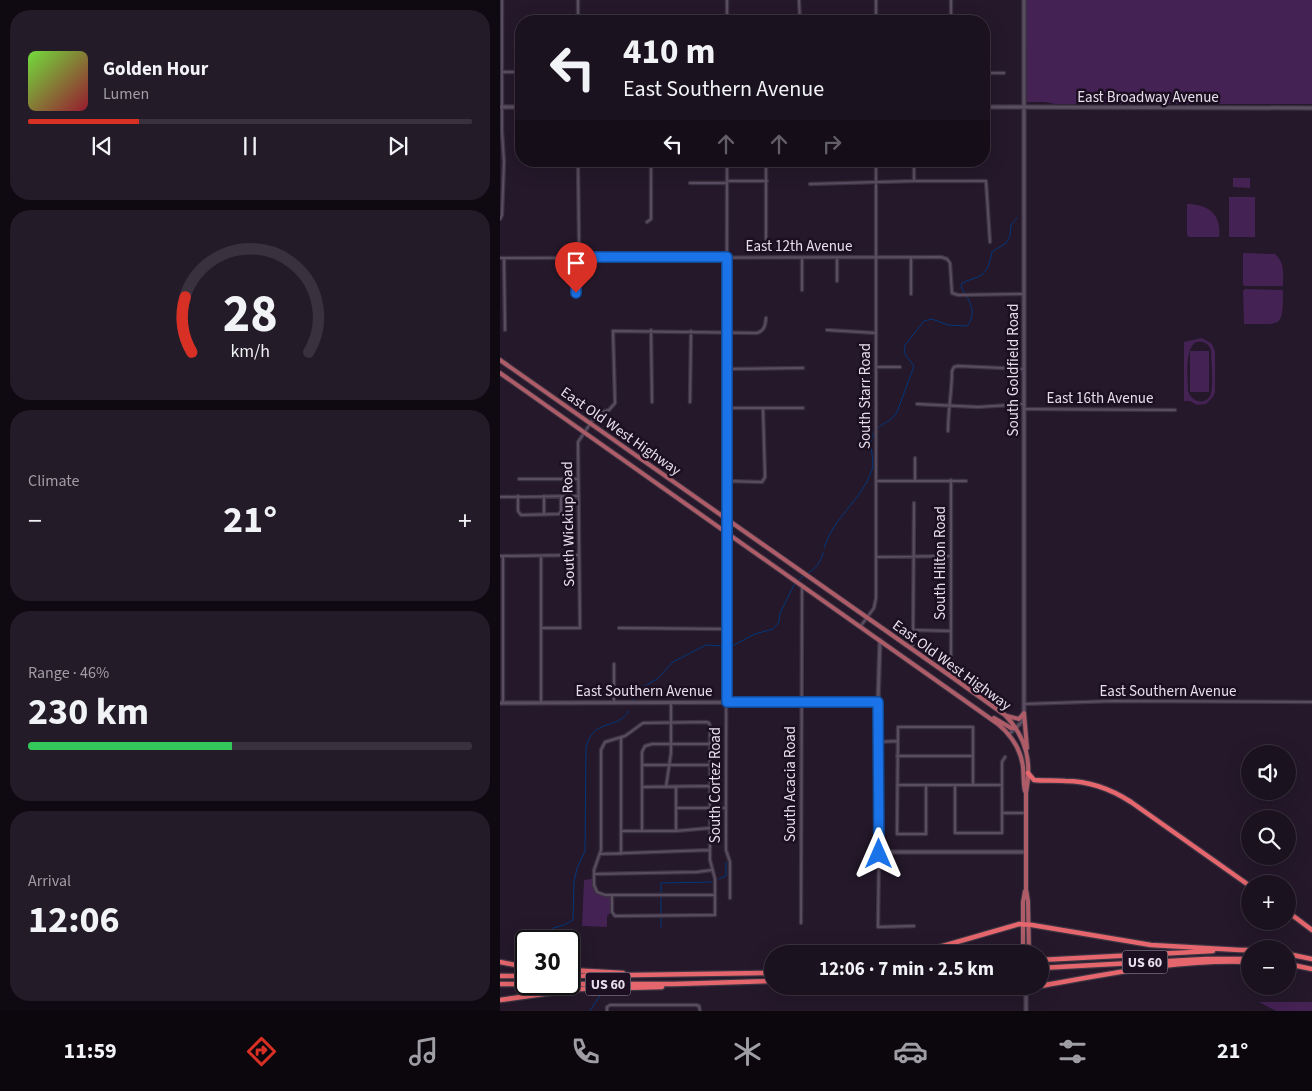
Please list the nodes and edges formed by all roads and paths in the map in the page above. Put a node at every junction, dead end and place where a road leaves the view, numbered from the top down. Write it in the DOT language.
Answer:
graph roads {
  1 [pos="502,0"];
  2 [pos="578,0"];
  3 [pos="727,0"];
  4 [pos="799,0"];
  5 [pos="876,0"];
  6 [pos="951,0"];
  7 [pos="1024,0"];
  8 [pos="578,15"];
  9 [pos="727,15"];
  10 [pos="800,15"];
  11 [pos="876,15"];
  12 [pos="951,15"];
  13 [pos="502,72"];
  14 [pos="515,72"];
  15 [pos="990,72"];
  16 [pos="1004,73"];
  17 [pos="501,107"];
  18 [pos="515,107"];
  19 [pos="990,107"];
  20 [pos="1024,108"];
  21 [pos="1312,108"];
  22 [pos="578,167"];
  23 [pos="651,167"];
  24 [pos="727,167"];
  25 [pos="766,167"];
  26 [pos="876,167"];
  27 [pos="914,167"];
  28 [pos="767,181"];
  29 [pos="914,181"];
  30 [pos="727,182"];
  31 [pos="876,182"];
  32 [pos="690,183"];
  33 [pos="810,184"];
  34 [pos="500,219"];
  35 [pos="648,222"];
  36 [pos="766,239"];
  37 [pos="990,242"];
  38 [pos="576,257"];
  39 [pos="727,257"];
  40 [pos="912,257"];
  41 [pos="500,258"];
  42 [pos="504,258"];
  43 [pos="802,258"];
  44 [pos="837,258"];
  45 [pos="876,258"];
  46 [pos="837,281"];
  47 [pos="802,290"];
  48 [pos="576,293"];
  49 [pos="911,294"];
  50 [pos="1024,294"];
  51 [pos="766,318"];
  52 [pos="505,330"];
  53 [pos="651,330"];
  54 [pos="827,330"];
  55 [pos="691,331"];
  56 [pos="727,332"];
  57 [pos="876,333"];
  58 [pos="500,360"];
  59 [pos="876,367"];
  60 [pos="803,368"];
  61 [pos="900,368"];
  62 [pos="727,369"];
  63 [pos="1024,369"];
  64 [pos="500,373"];
  65 [pos="652,402"];
  66 [pos="690,402"];
  67 [pos="917,404"];
  68 [pos="1024,404"];
  69 [pos="950,405"];
  70 [pos="727,408"];
  71 [pos="763,408"];
  72 [pos="803,408"];
  73 [pos="1024,409"];
  74 [pos="1175,410"];
  75 [pos="591,424"];
  76 [pos="948,431"];
  77 [pos="584,432"];
  78 [pos="915,458"];
  79 [pos="519,479"];
  80 [pos="578,479"];
  81 [pos="952,480"];
  82 [pos="876,481"];
  83 [pos="915,481"];
  84 [pos="966,481"];
  85 [pos="727,482"];
  86 [pos="518,496"];
  87 [pos="544,496"];
  88 [pos="561,496"];
  89 [pos="578,496"];
  90 [pos="500,497"];
  91 [pos="914,503"];
  92 [pos="544,514"];
  93 [pos="727,520"];
  94 [pos="726,532"];
  95 [pos="578,555"];
  96 [pos="502,556"];
  97 [pos="541,556"];
  98 [pos="913,556"];
  99 [pos="951,556"];
  100 [pos="876,557"];
  101 [pos="798,583"];
  102 [pos="502,594"];
  103 [pos="867,618"];
  104 [pos="860,627"];
  105 [pos="541,628"];
  106 [pos="619,628"];
  107 [pos="727,629"];
  108 [pos="913,630"];
  109 [pos="951,631"];
  110 [pos="880,640"];
  111 [pos="911,649"];
  112 [pos="614,664"];
  113 [pos="949,675"];
  114 [pos="727,702"];
  115 [pos="801,702"];
  116 [pos="878,702"];
  117 [pos="1312,702"];
  118 [pos="502,703"];
  119 [pos="541,703"];
  120 [pos="614,703"];
  121 [pos="671,703"];
  122 [pos="1024,704"];
  123 [pos="980,711"];
  124 [pos="1024,713"];
  125 [pos="1005,715"];
  126 [pos="671,723"];
  127 [pos="1016,728"];
  128 [pos="1008,734"];
  129 [pos="621,737"];
  130 [pos="878,742"];
  131 [pos="897,742"];
  132 [pos="671,744"];
  133 [pos="710,744"];
  134 [pos="897,756"];
  135 [pos="973,756"];
  136 [pos="1027,756"];
  137 [pos="1005,757"];
  138 [pos="642,765"];
  139 [pos="669,765"];
  140 [pos="710,765"];
  141 [pos="1028,773"];
  142 [pos="897,785"];
  143 [pos="926,785"];
  144 [pos="954,785"];
  145 [pos="973,785"];
  146 [pos="1002,785"];
  147 [pos="710,786"];
  148 [pos="642,787"];
  149 [pos="666,787"];
  150 [pos="676,787"];
  151 [pos="1026,793"];
  152 [pos="676,808"];
  153 [pos="710,808"];
  154 [pos="726,808"];
  155 [pos="1002,813"];
  156 [pos="1026,813"];
  157 [pos="710,828"];
  158 [pos="642,830"];
  159 [pos="676,830"];
  160 [pos="621,831"];
  161 [pos="710,850"];
  162 [pos="879,852"];
  163 [pos="1026,852"];
  164 [pos="600,854"];
  165 [pos="621,854"];
  166 [pos="712,869"];
  167 [pos="594,874"];
  168 [pos="1241,880"];
  169 [pos="1026,889"];
  170 [pos="612,895"];
  171 [pos="715,895"];
  172 [pos="730,898"];
  173 [pos="1296,918"];
  174 [pos="801,923"];
  175 [pos="1023,924"];
  176 [pos="1029,924"];
  177 [pos="914,926"];
  178 [pos="1312,930"];
  179 [pos="947,945"];
  180 [pos="1023,945"];
  181 [pos="1029,945"];
  182 [pos="1240,950"];
  183 [pos="1296,956"];
  184 [pos="1312,959"];
  185 [pos="1049,960"];
  186 [pos="1241,961"];
  187 [pos="1241,961"];
  188 [pos="500,962"];
  189 [pos="515,965"];
  190 [pos="1296,966"];
  191 [pos="1049,968"];
  192 [pos="1312,969"];
  193 [pos="580,971"];
  194 [pos="764,973"];
  195 [pos="500,976"];
  196 [pos="515,976"];
  197 [pos="580,976"];
  198 [pos="652,976"];
  199 [pos="764,981"];
  200 [pos="716,983"];
  201 [pos="500,984"];
  202 [pos="1049,985"];
  203 [pos="1026,995"];
  204 [pos="500,1000"];
  205 [pos="653,1005"];
  206 [pos="653,1009"];
  207 [pos="607,1011"];
  208 [pos="700,1011"];
  209 [pos="1026,1011"];
  1 -- 13 [label="street"];
  2 -- 8 [label="street"];
  3 -- 9 [label="street"];
  4 -- 10 [label="street"];
  5 -- 11 [label="street"];
  6 -- 12 [label="street"];
  7 -- 20 [label="main road, South Goldfield Road"];
  13 -- 14 [label="street"];
  13 -- 17 [label="street"];
  15 -- 16 [label="street"];
  17 -- 18 [label="main road"];
  17 -- 34 [label="street"];
  19 -- 20 [label="main road, East Broadway Avenue"];
  20 -- 21 [label="main road, East Broadway Avenue"];
  20 -- 50 [label="main road, South Goldfield Road"];
  22 -- 38 [label="street"];
  23 -- 35 [label="street"];
  24 -- 30 [label="street, South Cortez Road"];
  25 -- 28 [label="street"];
  26 -- 31 [label="street, South Starr Road"];
  27 -- 29 [label="street"];
  28 -- 30 [label="street"];
  28 -- 36 [label="street"];
  29 -- 31 [label="street"];
  29 -- 37 [label="street"];
  30 -- 32 [label="street"];
  30 -- 39 [label="street, South Cortez Road"];
  31 -- 33 [label="street"];
  31 -- 45 [label="street, South Starr Road"];
  38 -- 39 [label="street, East 12th Avenue"];
  38 -- 42 [label="street, East 12th Avenue"];
  38 -- 48 [label="street"];
  39 -- 43 [label="street, East 12th Avenue"];
  39 -- 56 [label="street, South Cortez Road"];
  40 -- 45 [label="street, East 12th Avenue"];
  40 -- 49 [label="street"];
  40 -- 50 [label="street, East 12th Avenue"];
  41 -- 42 [label="street, East 12th Avenue"];
  42 -- 52 [label="street"];
  43 -- 44 [label="street, East 12th Avenue"];
  43 -- 47 [label="street"];
  44 -- 45 [label="street, East 12th Avenue"];
  44 -- 46 [label="street"];
  45 -- 57 [label="street, South Starr Road"];
  50 -- 63 [label="main road, South Goldfield Road"];
  51 -- 56 [label="street"];
  53 -- 55 [label="street"];
  53 -- 65 [label="street"];
  53 -- 75 [label="street, South Wickiup Road"];
  54 -- 57 [label="street"];
  55 -- 56 [label="street"];
  55 -- 66 [label="street"];
  56 -- 62 [label="street, South Cortez Road"];
  57 -- 59 [label="street, South Starr Road"];
  58 -- 75 [label="main road, East Old West Highway"];
  59 -- 61 [label="street"];
  59 -- 82 [label="street, South Starr Road"];
  60 -- 62 [label="street"];
  62 -- 70 [label="street, South Cortez Road"];
  63 -- 68 [label="main road, South Goldfield Road"];
  63 -- 69 [label="street"];
  64 -- 77 [label="main road, East Old West Highway"];
  67 -- 69 [label="street"];
  68 -- 69 [label="street"];
  68 -- 73 [label="main road, South Goldfield Road"];
  69 -- 76 [label="street"];
  70 -- 71 [label="street"];
  70 -- 85 [label="street, South Cortez Road"];
  71 -- 72 [label="street"];
  71 -- 85 [label="street"];
  73 -- 74 [label="street, East 16th Avenue"];
  73 -- 122 [label="main road, South Goldfield Road"];
  75 -- 77 [label="street, South Wickiup Road"];
  75 -- 93 [label="main road, East Old West Highway"];
  77 -- 80 [label="street, South Wickiup Road"];
  77 -- 94 [label="main road, East Old West Highway"];
  78 -- 83 [label="street"];
  79 -- 80 [label="street"];
  80 -- 89 [label="street, South Wickiup Road"];
  81 -- 83 [label="street"];
  81 -- 84 [label="street"];
  81 -- 99 [label="street, South Hilton Road"];
  82 -- 83 [label="street"];
  82 -- 100 [label="street, South Starr Road"];
  85 -- 93 [label="street, South Cortez Road"];
  86 -- 87 [label="street"];
  86 -- 90 [label="street"];
  86 -- 92 [label="street"];
  87 -- 88 [label="street"];
  87 -- 92 [label="street"];
  88 -- 89 [label="street"];
  88 -- 92 [label="street"];
  89 -- 95 [label="street, South Wickiup Road"];
  91 -- 98 [label="street"];
  93 -- 94 [label="street, South Cortez Road"];
  93 -- 103 [label="main road, East Old West Highway"];
  94 -- 101 [label="main road, East Old West Highway"];
  94 -- 107 [label="street, South Cortez Road"];
  95 -- 97 [label="street"];
  95 -- 105 [label="street, South Wickiup Road"];
  96 -- 97 [label="street"];
  96 -- 102 [label="street"];
  97 -- 105 [label="street"];
  98 -- 99 [label="street"];
  98 -- 100 [label="street"];
  98 -- 108 [label="street"];
  99 -- 109 [label="street, South Hilton Road"];
  100 -- 103 [label="street, South Starr Road"];
  101 -- 104 [label="main road, East Old West Highway"];
  101 -- 115 [label="street, South Acacia Road"];
  102 -- 118 [label="street"];
  103 -- 104 [label="street, South Starr Road"];
  103 -- 111 [label="main road, East Old West Highway"];
  104 -- 110 [label="main road, East Old West Highway"];
  105 -- 119 [label="street"];
  106 -- 107 [label="street"];
  107 -- 114 [label="street, South Cortez Road"];
  108 -- 109 [label="street"];
  108 -- 111 [label="street"];
  109 -- 113 [label="street, South Hilton Road"];
  110 -- 116 [label="main road"];
  110 -- 123 [label="main road, East Old West Highway"];
  111 -- 113 [label="main road, East Old West Highway"];
  112 -- 120 [label="street"];
  113 -- 125 [label="main road, East Old West Highway"];
  114 -- 115 [label="main road, East Southern Avenue"];
  114 -- 121 [label="main road, East Southern Avenue"];
  114 -- 154 [label="street, South Cortez Road"];
  115 -- 116 [label="main road, East Southern Avenue"];
  115 -- 174 [label="street, South Acacia Road"];
  116 -- 130 [label="main road"];
  117 -- 122 [label="street, East Southern Avenue"];
  118 -- 119 [label="main road, East Southern Avenue"];
  119 -- 120 [label="main road, East Southern Avenue"];
  120 -- 121 [label="main road, East Southern Avenue"];
  121 -- 126 [label="street"];
  122 -- 124 [label="main road, South Goldfield Road"];
  123 -- 127 [label="main road"];
  123 -- 128 [label="main road, East Old West Highway"];
  124 -- 125 [label="main road"];
  124 -- 127 [label="main road, South Goldfield Road"];
  124 -- 136 [label="main road"];
  125 -- 127 [label="main road, East Old West Highway"];
  126 -- 129 [label="street"];
  126 -- 132 [label="street"];
  126 -- 133 [label="street"];
  127 -- 128 [label="main road, South Goldfield Road"];
  127 -- 136 [label="main road, East Old West Highway"];
  128 -- 151 [label="main road, East Old West Highway"];
  129 -- 160 [label="street"];
  129 -- 164 [label="street"];
  130 -- 131 [label="street"];
  130 -- 162 [label="main road"];
  131 -- 134 [label="street"];
  131 -- 135 [label="street"];
  132 -- 133 [label="street"];
  132 -- 138 [label="street"];
  132 -- 139 [label="street"];
  133 -- 140 [label="street"];
  134 -- 135 [label="street"];
  134 -- 142 [label="street"];
  135 -- 145 [label="street"];
  136 -- 141 [label="main road, East Old West Highway"];
  137 -- 146 [label="street"];
  138 -- 139 [label="street"];
  138 -- 148 [label="street"];
  139 -- 140 [label="street"];
  139 -- 149 [label="street"];
  140 -- 147 [label="street"];
  141 -- 151 [label="main road, East Old West Highway"];
  141 -- 168 [label="highway"];
  142 -- 143 [label="street"];
  142 -- 143 [label="street"];
  143 -- 144 [label="street"];
  144 -- 145 [label="street"];
  144 -- 155 [label="street"];
  145 -- 146 [label="street"];
  146 -- 155 [label="street"];
  147 -- 150 [label="street"];
  147 -- 153 [label="street"];
  148 -- 149 [label="street"];
  148 -- 158 [label="street"];
  149 -- 150 [label="street"];
  150 -- 152 [label="street"];
  151 -- 156 [label="main road"];
  152 -- 153 [label="street"];
  152 -- 159 [label="street"];
  153 -- 154 [label="street"];
  153 -- 157 [label="street"];
  154 -- 172 [label="street, South Cortez Road"];
  155 -- 156 [label="street"];
  156 -- 163 [label="main road"];
  157 -- 159 [label="street"];
  157 -- 161 [label="street"];
  158 -- 159 [label="street"];
  158 -- 160 [label="street"];
  160 -- 165 [label="street"];
  161 -- 165 [label="street"];
  161 -- 166 [label="street"];
  162 -- 163 [label="main road"];
  162 -- 177 [label="street"];
  163 -- 169 [label="main road"];
  164 -- 165 [label="street"];
  164 -- 167 [label="street"];
  166 -- 167 [label="street"];
  166 -- 171 [label="street"];
  167 -- 170 [label="street"];
  169 -- 175 [label="main road"];
  169 -- 176 [label="main road"];
  170 -- 171 [label="street"];
  170 -- 171 [label="street"];
  173 -- 178 [label="highway"];
  175 -- 176 [label="highway"];
  175 -- 179 [label="highway"];
  175 -- 180 [label="main road"];
  176 -- 181 [label="main road"];
  176 -- 182 [label="highway"];
  182 -- 185 [label="highway, US 60"];
  183 -- 184 [label="highway"];
  186 -- 191 [label="highway, US 60"];
  187 -- 202 [label="highway"];
  188 -- 189 [label="highway"];
  190 -- 192 [label="highway"];
  193 -- 198 [label="highway"];
  194 -- 198 [label="highway, US 60"];
  195 -- 196 [label="highway"];
  197 -- 198 [label="highway, US 60"];
  199 -- 200 [label="highway, US 60"];
  200 -- 201 [label="highway, US 60"];
  200 -- 204 [label="highway"];
  203 -- 209 [label="main road"];
  205 -- 206 [label="street"];
  205 -- 207 [label="street"];
  205 -- 208 [label="street"];
}
